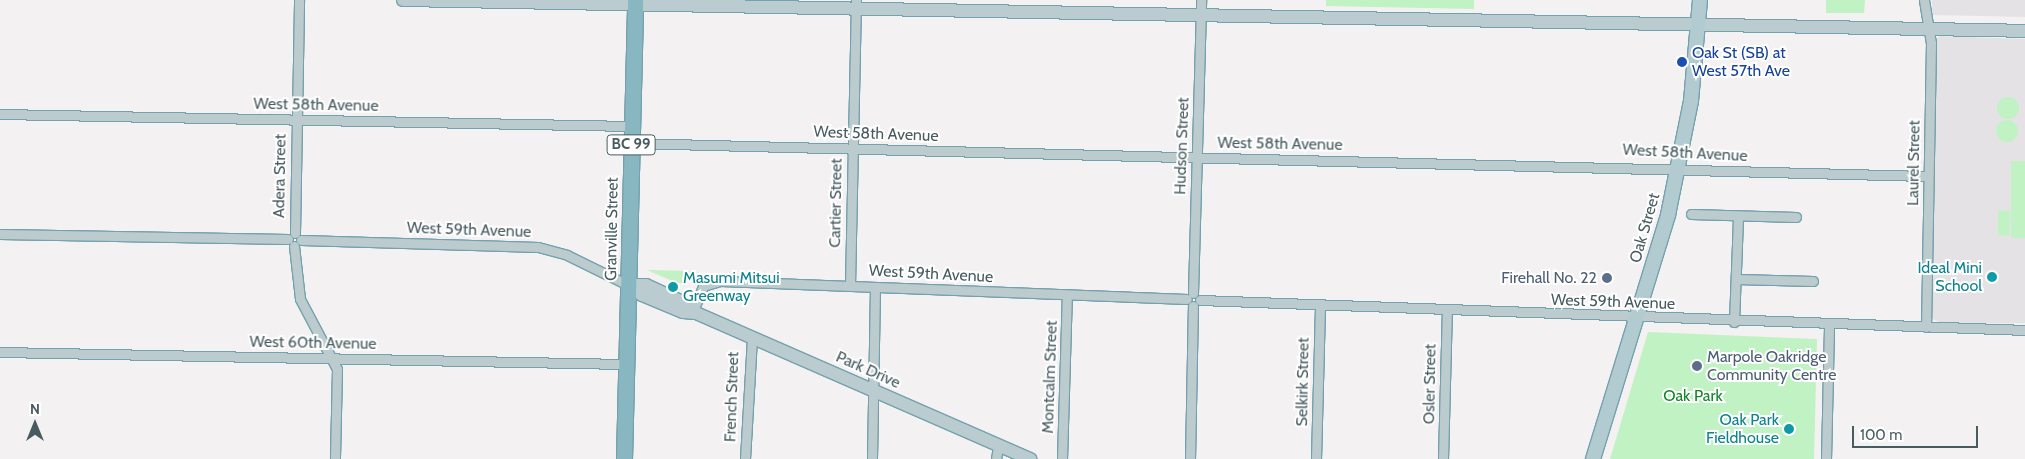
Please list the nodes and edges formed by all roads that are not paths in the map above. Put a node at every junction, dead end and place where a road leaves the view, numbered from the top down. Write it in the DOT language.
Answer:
graph roads {
  1 [pos="299,0"];
  2 [pos="403,0"];
  3 [pos="1201,0"];
  4 [pos="1700,0"];
  5 [pos="1924,0"];
  6 [pos="635,2"];
  7 [pos="856,4"];
  8 [pos="1201,16"];
  9 [pos="1699,26"];
  10 [pos="1927,29"];
  11 [pos="2025,31"];
  12 [pos="0,114"];
  13 [pos="296,120"];
  14 [pos="632,126"];
  15 [pos="631,142"];
  16 [pos="852,148"];
  17 [pos="1196,158"];
  18 [pos="1679,168"];
  19 [pos="1928,176"];
  20 [pos="1691,214"];
  21 [pos="1738,216"];
  22 [pos="1796,217"];
  23 [pos="0,234"];
  24 [pos="294,240"];
  25 [pos="1736,279"];
  26 [pos="1813,281"];
  27 [pos="628,285"];
  28 [pos="850,286"];
  29 [pos="875,287"];
  30 [pos="1067,295"];
  31 [pos="1193,300"];
  32 [pos="1320,305"];
  33 [pos="1447,310"];
  34 [pos="693,311"];
  35 [pos="1635,318"];
  36 [pos="1734,322"];
  37 [pos="1829,326"];
  38 [pos="1926,327"];
  39 [pos="2025,330"];
  40 [pos="752,337"];
  41 [pos="0,352"];
  42 [pos="331,359"];
  43 [pos="626,364"];
  44 [pos="873,390"];
  45 [pos="998,446"];
  46 [pos="335,459"];
  47 [pos="624,459"];
  48 [pos="745,459"];
  49 [pos="872,459"];
  50 [pos="996,459"];
  51 [pos="1030,459"];
  52 [pos="1062,459"];
  53 [pos="1190,459"];
  54 [pos="1316,459"];
  55 [pos="1443,459"];
  56 [pos="1593,459"];
  57 [pos="1826,459"];
  1 -- 13 [label="street, Adera Street"];
  2 -- 6 [label="street"];
  3 -- 8 [label="street, Hudson Street"];
  4 -- 9 [label="main road, Oak Street"];
  5 -- 10 [label="street, Laurel Street"];
  6 -- 7 [label="street"];
  6 -- 14 [label="highway, Granville Street / BC 99"];
  7 -- 8 [label="street"];
  7 -- 16 [label="street, Cartier Street"];
  8 -- 9 [label="street"];
  8 -- 17 [label="street, Hudson Street"];
  9 -- 10 [label="street"];
  9 -- 18 [label="main road, Oak Street"];
  10 -- 11 [label="street"];
  10 -- 19 [label="street, Laurel Street"];
  12 -- 13 [label="street, West 58th Avenue"];
  13 -- 14 [label="street, West 58th Avenue"];
  13 -- 24 [label="street, Adera Street"];
  14 -- 15 [label="highway, Granville Street / BC 99"];
  15 -- 16 [label="street, West 58th Avenue"];
  15 -- 27 [label="highway, Granville Street / BC 99"];
  16 -- 17 [label="street, West 58th Avenue"];
  16 -- 28 [label="street, Cartier Street"];
  17 -- 18 [label="street, West 58th Avenue"];
  17 -- 31 [label="street, Hudson Street"];
  18 -- 19 [label="street, West 58th Avenue"];
  18 -- 35 [label="main road, Oak Street"];
  19 -- 38 [label="street, Laurel Street"];
  20 -- 21 [label="street"];
  21 -- 22 [label="street"];
  21 -- 25 [label="street"];
  23 -- 24 [label="street, West 59th Avenue"];
  24 -- 27 [label="street, West 59th Avenue"];
  24 -- 42 [label="street, Adera Street"];
  25 -- 26 [label="street"];
  25 -- 36 [label="street"];
  27 -- 34 [label="street, Park Drive"];
  27 -- 43 [label="highway, Granville Street / BC 99"];
  28 -- 29 [label="street, West 59th Avenue"];
  28 -- 34 [label="street, West 59th Avenue"];
  29 -- 30 [label="street, West 59th Avenue"];
  29 -- 44 [label="street"];
  30 -- 31 [label="street, West 59th Avenue"];
  30 -- 52 [label="street, Montcalm Street"];
  31 -- 32 [label="street, West 59th Avenue"];
  31 -- 53 [label="street, Hudson Street"];
  32 -- 33 [label="street, West 59th Avenue"];
  32 -- 54 [label="street, Selkirk Street"];
  33 -- 35 [label="street, West 59th Avenue"];
  33 -- 55 [label="street, Osler Street"];
  34 -- 40 [label="street, Park Drive"];
  35 -- 36 [label="street, West 59th Avenue"];
  35 -- 56 [label="main road, Oak Street"];
  36 -- 37 [label="street, West 59th Avenue"];
  37 -- 38 [label="street, West 59th Avenue"];
  37 -- 57 [label="street"];
  38 -- 39 [label="street, West 59th Avenue"];
  40 -- 44 [label="street, Park Drive"];
  40 -- 48 [label="street, French Street"];
  41 -- 42 [label="street, West 60th Avenue"];
  42 -- 43 [label="street, West 60th Avenue"];
  42 -- 46 [label="street, Adera Street"];
  43 -- 47 [label="highway, Granville Street / BC 99"];
  44 -- 45 [label="street, Park Drive"];
  44 -- 49 [label="street"];
  45 -- 50 [label="street"];
  45 -- 51 [label="street, Park Drive"];
}
